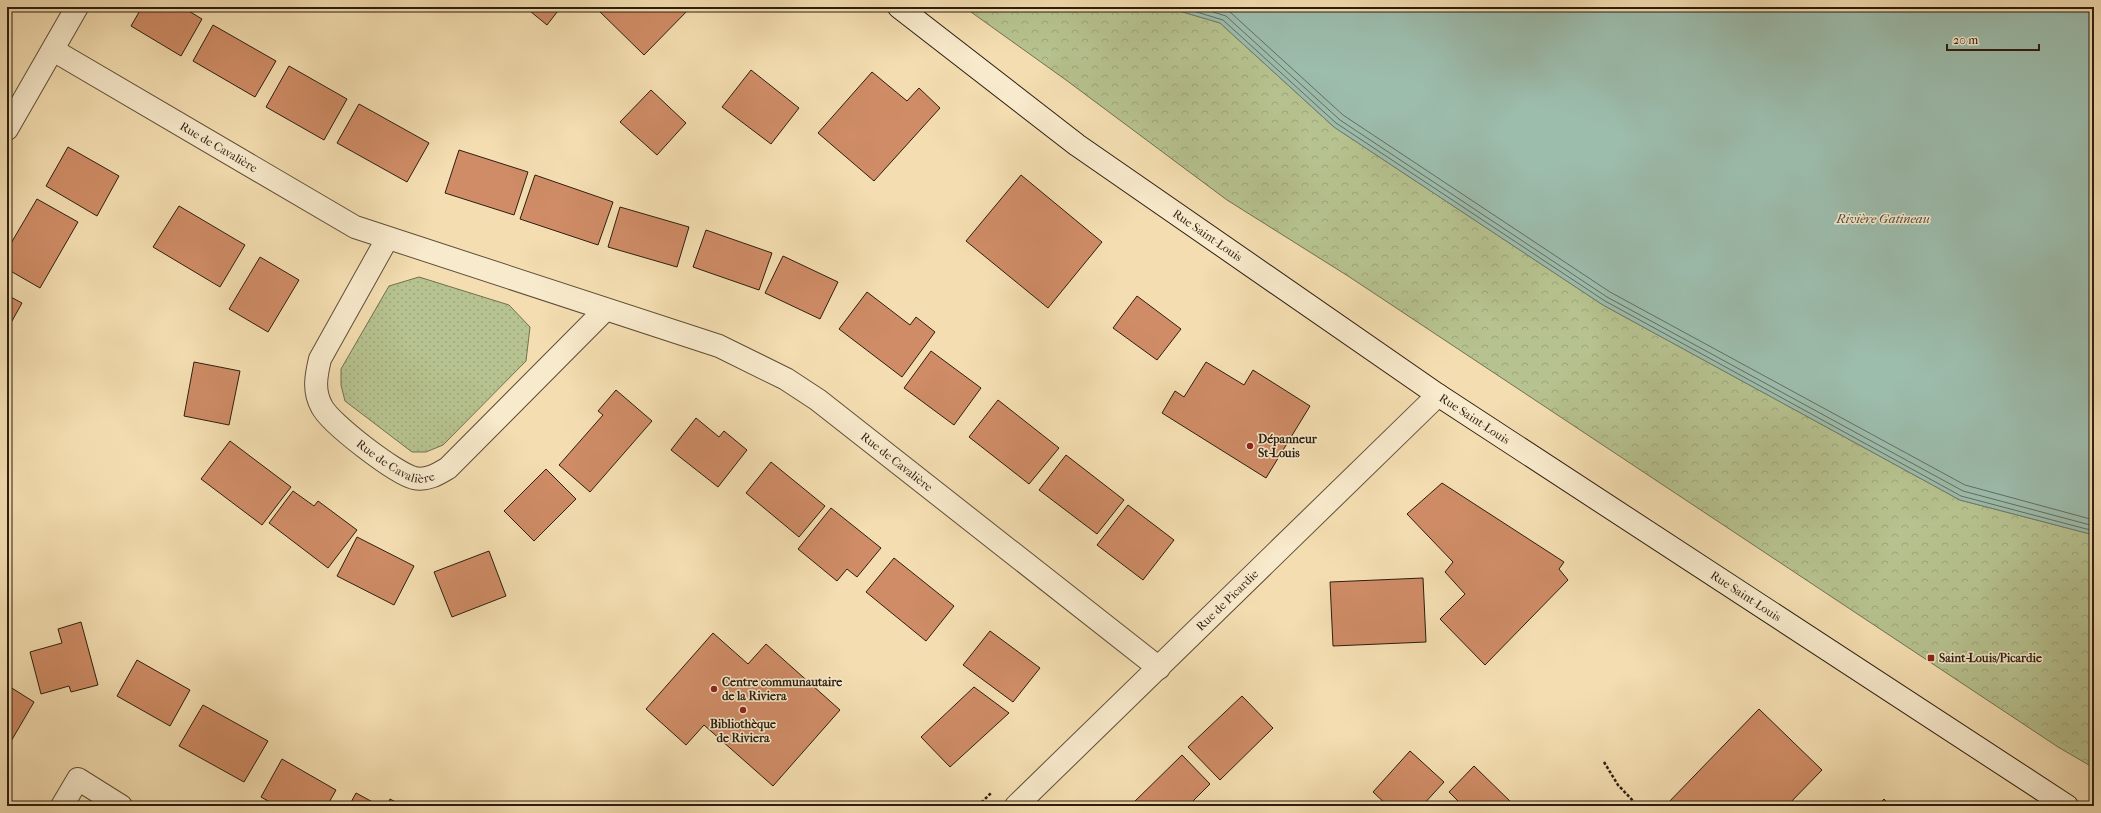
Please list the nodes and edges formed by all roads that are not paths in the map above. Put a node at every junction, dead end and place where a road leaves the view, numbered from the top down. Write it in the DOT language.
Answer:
graph roads {
  1 [pos="76,7"];
  2 [pos="899,7"];
  3 [pos="53,50"];
  4 [pos="7,129"];
  5 [pos="387,239"];
  6 [pos="605,310"];
  7 [pos="1438,394"];
  8 [pos="1159,668"];
  9 [pos="62,806"];
  10 [pos="121,806"];
  11 [pos="1016,806"];
  12 [pos="2067,806"];
  1 -- 3 [label="street"];
  2 -- 7 [label="street, Rue Saint-Louis"];
  3 -- 4 [label="street"];
  3 -- 5 [label="street, Rue de Cavalière"];
  5 -- 6 [label="street, Rue de Cavalière"];
  5 -- 6 [label="street, Rue de Cavalière"];
  6 -- 8 [label="street, Rue de Cavalière"];
  7 -- 8 [label="street, Rue de Picardie"];
  7 -- 12 [label="street, Rue Saint-Louis"];
  8 -- 11 [label="street, Rue de Picardie"];
  9 -- 10 [label="street"];
}
